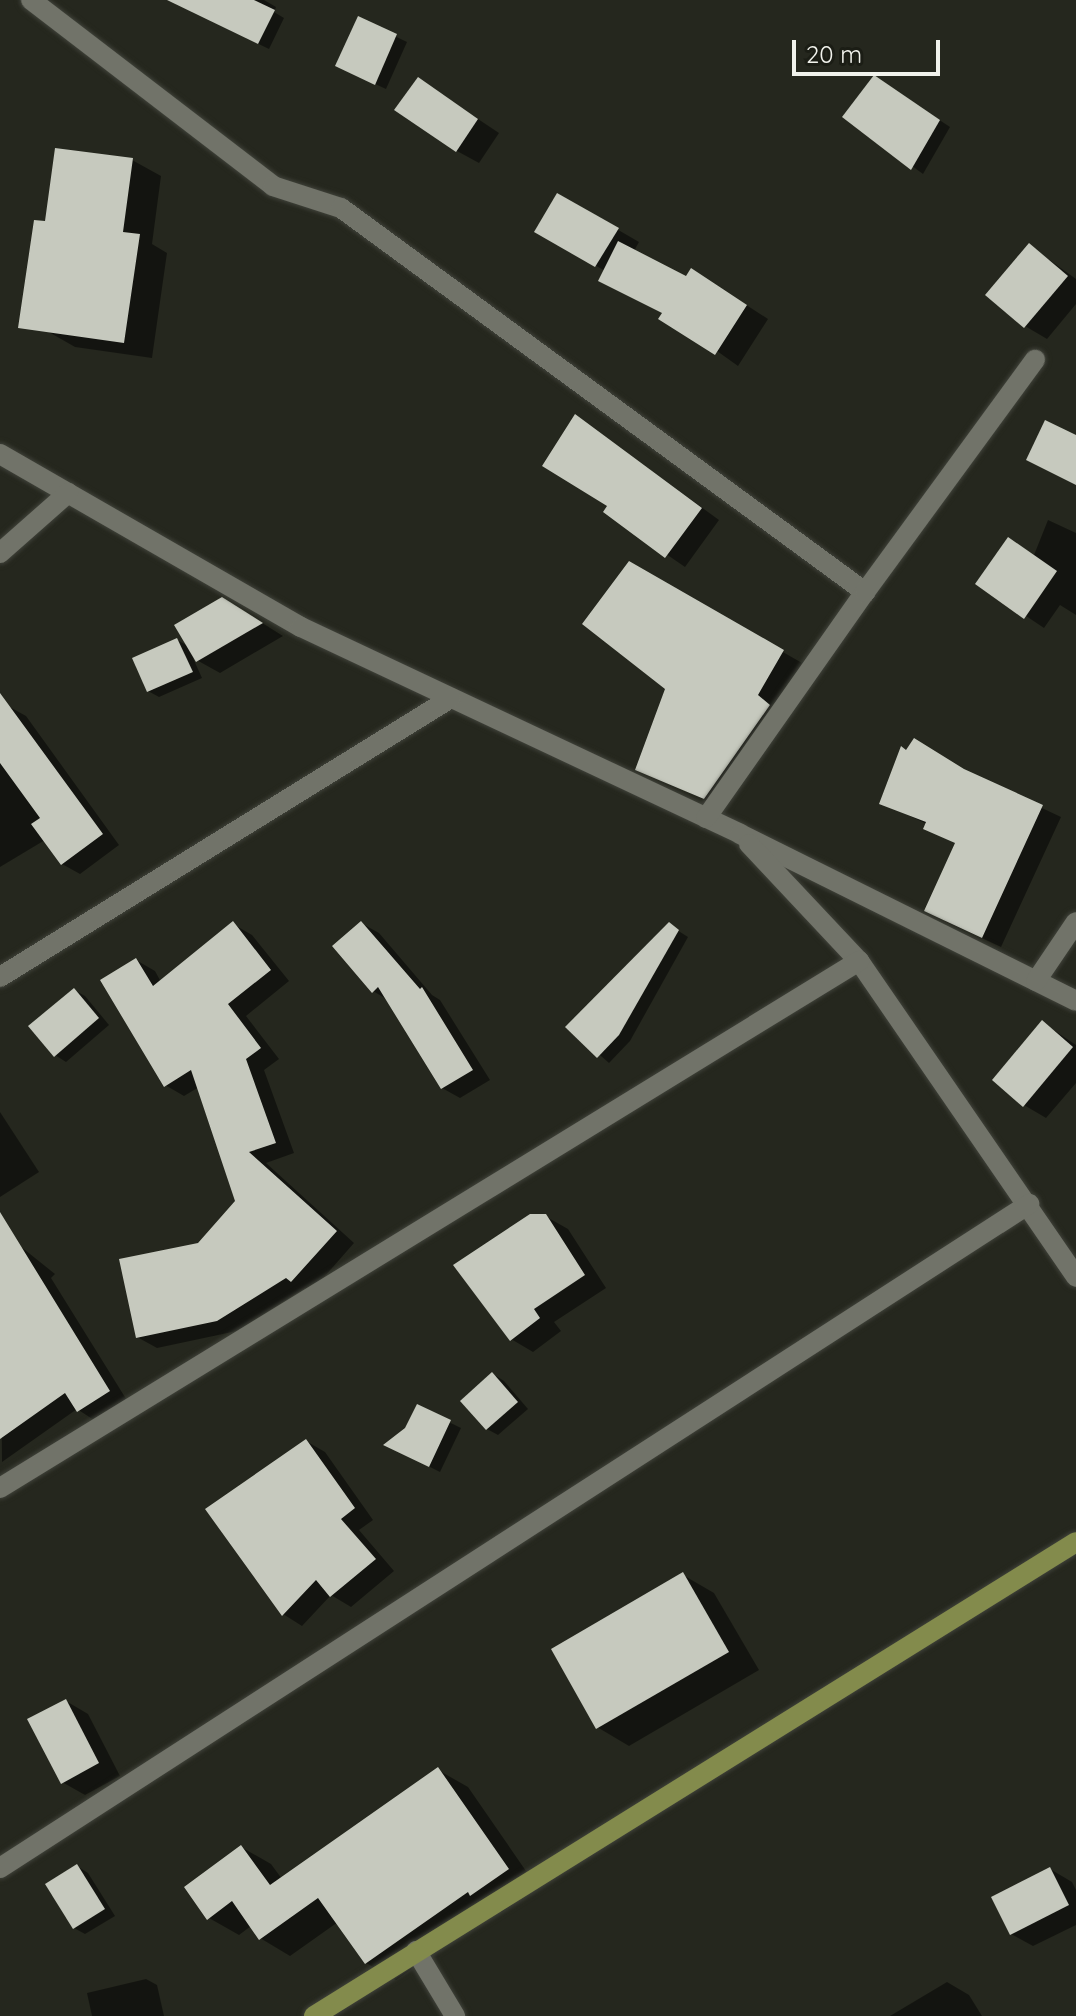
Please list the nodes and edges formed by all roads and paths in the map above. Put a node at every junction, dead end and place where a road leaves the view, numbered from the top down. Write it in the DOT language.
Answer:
graph roads {
  1 [pos="31,0"];
  2 [pos="1035,360"];
  3 [pos="0,454"];
  4 [pos="68,493"];
  5 [pos="0,553"];
  6 [pos="865,592"];
  7 [pos="451,698"];
  8 [pos="706,818"];
  9 [pos="740,834"];
  10 [pos="1076,922"];
  11 [pos="859,961"];
  12 [pos="0,977"];
  13 [pos="1036,981"];
  14 [pos="1076,1001"];
  15 [pos="1029,1204"];
  16 [pos="1076,1277"];
  17 [pos="0,1488"];
  18 [pos="1076,1542"];
  19 [pos="0,1868"];
  20 [pos="416,1951"];
  21 [pos="314,2016"];
  22 [pos="455,2016"];
  1 -- 6 [label="street"];
  2 -- 6 [label="street"];
  3 -- 4 [label="street"];
  4 -- 5 [label="street"];
  4 -- 7 [label="street"];
  6 -- 8 [label="street"];
  7 -- 8 [label="street"];
  7 -- 12 [label="street"];
  8 -- 9 [label="street"];
  9 -- 11 [label="street"];
  9 -- 13 [label="street"];
  10 -- 13 [label="street"];
  11 -- 15 [label="street"];
  11 -- 17 [label="street"];
  13 -- 14 [label="street"];
  15 -- 16 [label="street"];
  15 -- 19 [label="street"];
  18 -- 20 [label="street"];
  20 -- 21 [label="street"];
  20 -- 22 [label="street"];
}
